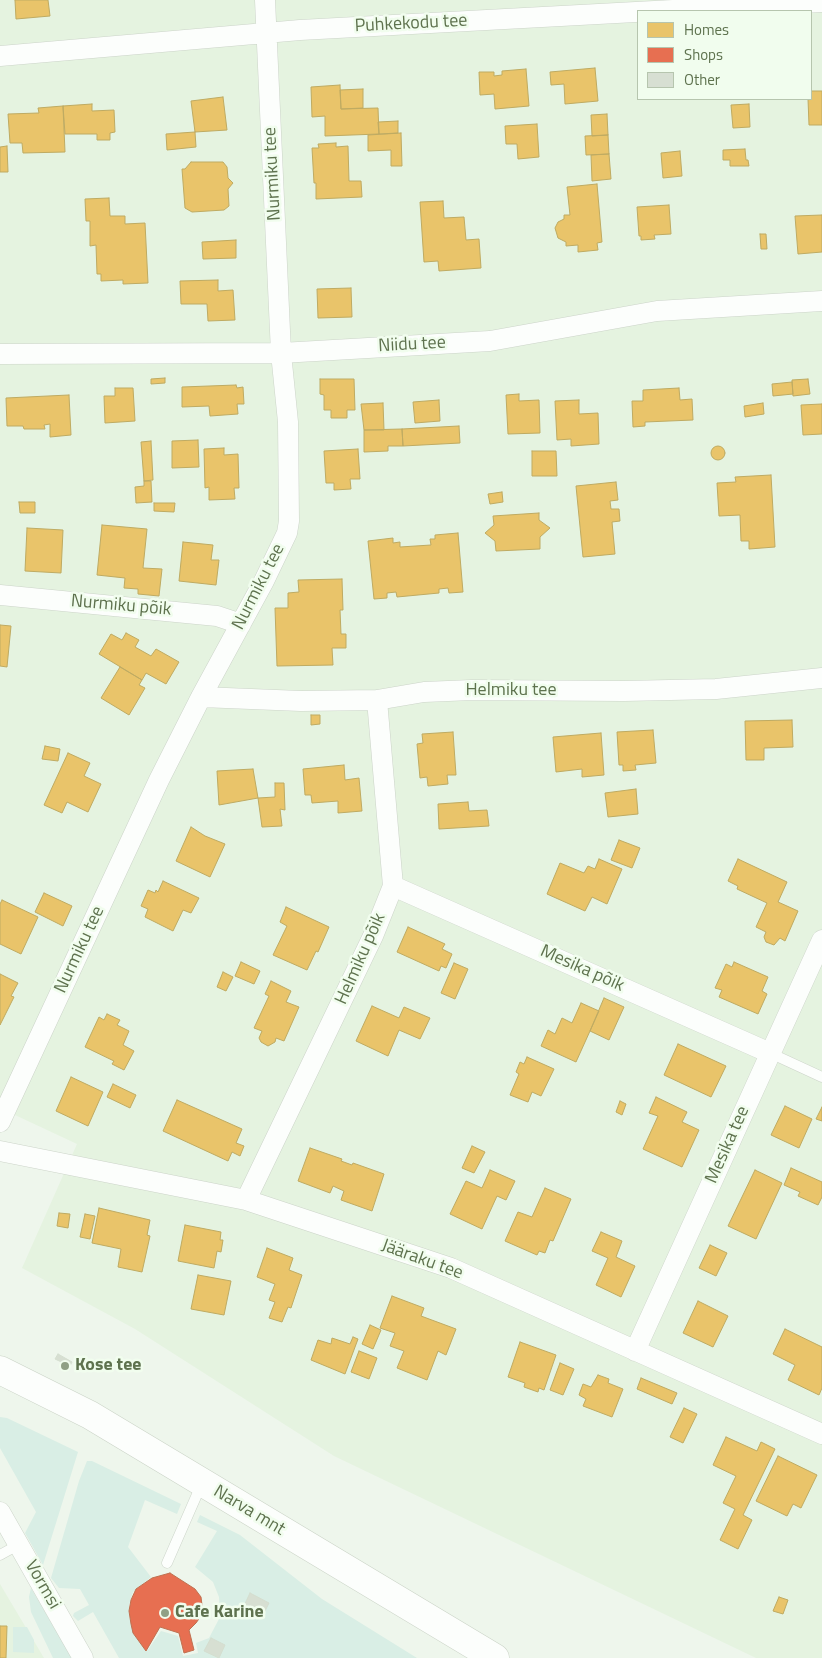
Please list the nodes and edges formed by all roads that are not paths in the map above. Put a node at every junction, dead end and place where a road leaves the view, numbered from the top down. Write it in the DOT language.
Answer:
graph roads {
  1 [pos="265,0"];
  2 [pos="814,1"];
  3 [pos="655,10"];
  4 [pos="637,11"];
  5 [pos="266,32"];
  6 [pos="0,56"];
  7 [pos="822,300"];
  8 [pos="281,353"];
  9 [pos="0,354"];
  10 [pos="0,595"];
  11 [pos="241,624"];
  12 [pos="822,678"];
  13 [pos="201,696"];
  14 [pos="377,700"];
  15 [pos="393,886"];
  16 [pos="822,940"];
  17 [pos="770,1053"];
  18 [pos="822,1077"];
  19 [pos="0,1122"];
  20 [pos="0,1151"];
  21 [pos="246,1200"];
  22 [pos="635,1351"];
  23 [pos="0,1370"];
  24 [pos="822,1434"];
  25 [pos="202,1482"];
  26 [pos="0,1512"];
  27 [pos="18,1545"];
  28 [pos="0,1555"];
  29 [pos="167,1563"];
  30 [pos="83,1658"];
  31 [pos="495,1658"];
  1 -- 5 [label="street, Nurmiku tee"];
  2 -- 3 [label="street, Puhkekodu tee"];
  4 -- 5 [label="street, Puhkekodu tee"];
  5 -- 6 [label="street, Puhkekodu tee"];
  5 -- 8 [label="street, Nurmiku tee"];
  7 -- 8 [label="street, Niidu tee"];
  8 -- 9 [label="street, Niidu tee"];
  8 -- 11 [label="street, Nurmiku tee"];
  10 -- 11 [label="street, Nurmiku põik"];
  11 -- 13 [label="street, Nurmiku tee"];
  12 -- 14 [label="street, Helmiku tee"];
  13 -- 14 [label="street, Helmiku tee"];
  13 -- 19 [label="street, Nurmiku tee"];
  14 -- 15 [label="street, Helmiku põik"];
  15 -- 17 [label="street, Mesika põik"];
  15 -- 21 [label="street, Helmiku põik"];
  16 -- 17 [label="street, Mesika tee"];
  17 -- 18 [label="lane"];
  17 -- 22 [label="street, Mesika tee"];
  20 -- 21 [label="street, Jääraku tee"];
  21 -- 22 [label="street, Jääraku tee"];
  22 -- 24 [label="street, Jääraku tee"];
  23 -- 25 [label="main road, Narva mnt"];
  25 -- 29 [label="lane"];
  25 -- 31 [label="main road, Narva mnt"];
  26 -- 27 [label="street, Vormsi"];
  27 -- 28 [label="lane"];
  27 -- 30 [label="street, Vormsi"];
}
